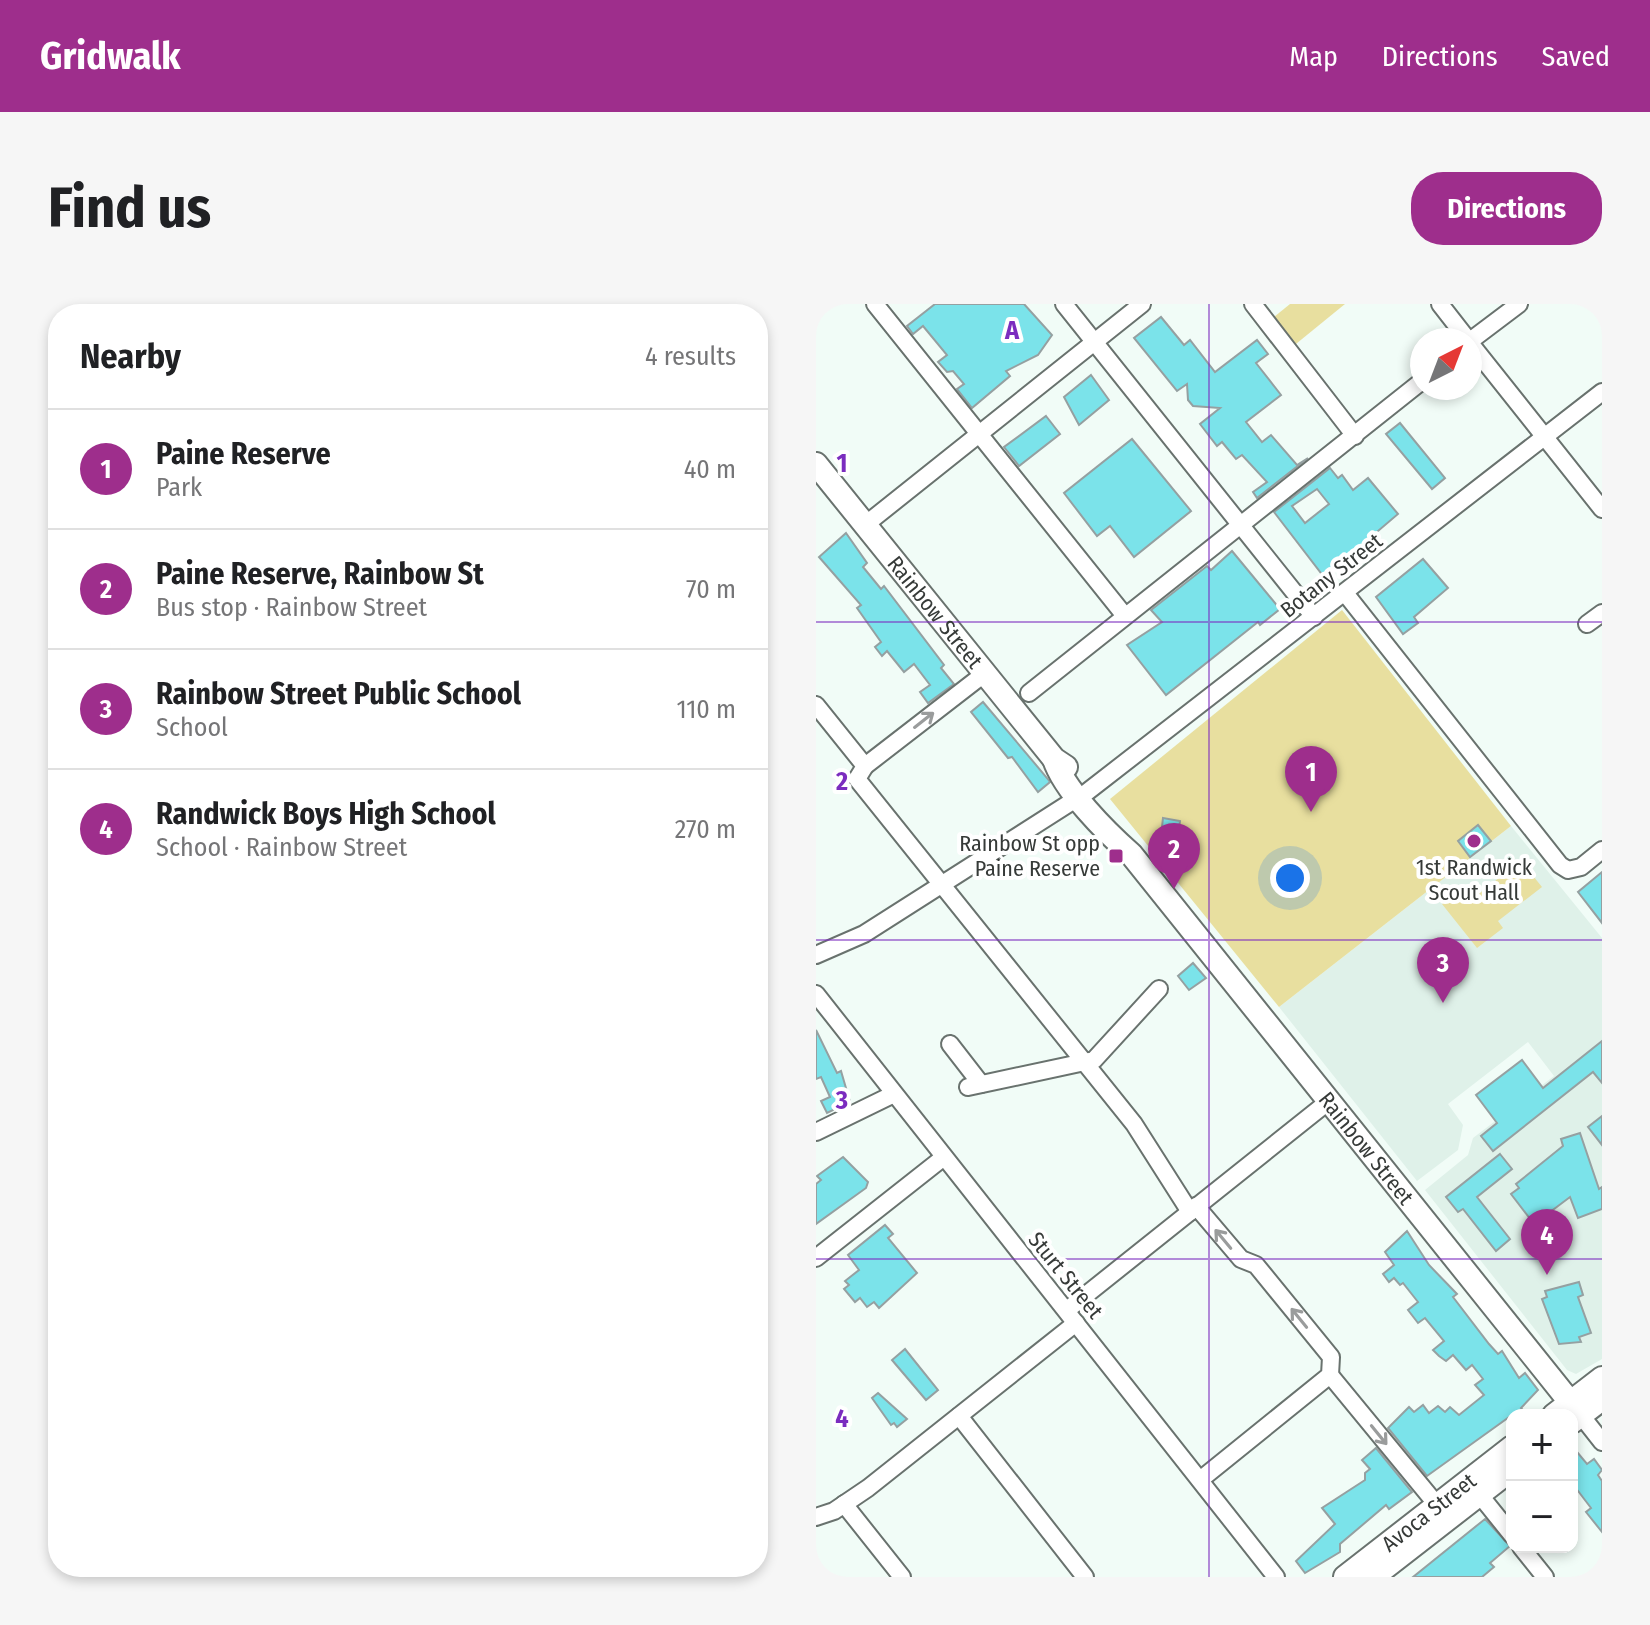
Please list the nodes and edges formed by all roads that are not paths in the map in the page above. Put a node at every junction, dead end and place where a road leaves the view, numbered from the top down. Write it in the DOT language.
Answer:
graph roads {
  1 [pos="875,304"];
  2 [pos="1064,304"];
  3 [pos="1142,304"];
  4 [pos="1253,304"];
  5 [pos="1440,304"];
  6 [pos="1519,304"];
  7 [pos="1459,328"];
  8 [pos="1482,331"];
  9 [pos="1095,342"];
  10 [pos="1482,357"];
  11 [pos="1410,391"];
  12 [pos="1602,392"];
  13 [pos="979,434"];
  14 [pos="1355,436"];
  15 [pos="1545,436"];
  16 [pos="816,464"];
  17 [pos="1602,509"];
  18 [pos="865,525"];
  19 [pos="1242,526"];
  20 [pos="1345,593"];
  21 [pos="1602,613"];
  22 [pos="1125,616"];
  23 [pos="1314,617"];
  24 [pos="1587,624"];
  25 [pos="984,674"];
  26 [pos="1029,693"];
  27 [pos="816,705"];
  28 [pos="865,766"];
  29 [pos="1083,795"];
  30 [pos="1602,850"];
  31 [pos="941,885"];
  32 [pos="820,956"];
  33 [pos="1159,989"];
  34 [pos="817,997"];
  35 [pos="950,1044"];
  36 [pos="1085,1064"];
  37 [pos="894,1094"];
  38 [pos="1329,1101"];
  39 [pos="816,1132"];
  40 [pos="944,1157"];
  41 [pos="1193,1209"];
  42 [pos="816,1258"];
  43 [pos="1072,1316"];
  44 [pos="1330,1375"];
  45 [pos="1602,1378"];
  46 [pos="1602,1399"];
  47 [pos="1566,1409"];
  48 [pos="1574,1409"];
  49 [pos="1578,1410"];
  50 [pos="959,1416"];
  51 [pos="1578,1421"];
  52 [pos="1602,1442"];
  53 [pos="1506,1452"];
  54 [pos="1506,1474"];
  55 [pos="1200,1480"];
  56 [pos="1479,1494"];
  57 [pos="844,1504"];
  58 [pos="1437,1505"];
  59 [pos="816,1517"];
  60 [pos="1506,1528"];
  61 [pos="1526,1553"];
  62 [pos="1373,1572"];
  63 [pos="902,1577"];
  64 [pos="1085,1577"];
  65 [pos="1276,1577"];
  66 [pos="1345,1577"];
  67 [pos="1545,1577"];
  1 -- 13 [label="street"];
  2 -- 9 [label="street"];
  3 -- 9 [label="street"];
  4 -- 14 [label="street"];
  5 -- 7 [label="street"];
  6 -- 8 [label="street"];
  9 -- 13 [label="street"];
  9 -- 19 [label="street"];
  10 -- 15 [label="street"];
  11 -- 14 [label="street"];
  12 -- 15 [label="street, Botany Street"];
  13 -- 18 [label="street"];
  13 -- 22 [label="street"];
  14 -- 19 [label="street"];
  15 -- 17 [label="street"];
  15 -- 20 [label="street, Botany Street"];
  16 -- 18 [label="main road, Rainbow Street"];
  18 -- 25 [label="main road, Rainbow Street"];
  19 -- 22 [label="street"];
  19 -- 23 [label="street"];
  20 -- 23 [label="street, Botany Street"];
  20 -- 30 [label="street"];
  21 -- 24 [label="street"];
  22 -- 26 [label="street"];
  23 -- 29 [label="street, Botany Street"];
  28 -- 25 [label="street, one-way"];
  25 -- 29 [label="main road, Rainbow Street"];
  27 -- 28 [label="street"];
  28 -- 31 [label="street"];
  29 -- 31 [label="street, Botany Street"];
  29 -- 38 [label="main road, Rainbow Street"];
  31 -- 32 [label="street, Botany Street"];
  31 -- 36 [label="street"];
  33 -- 36 [label="street"];
  34 -- 37 [label="street, Sturt Street"];
  35 -- 36 [label="street"];
  36 -- 41 [label="street"];
  37 -- 39 [label="street"];
  37 -- 40 [label="street, Sturt Street"];
  38 -- 41 [label="street"];
  38 -- 47 [label="main road, Rainbow Street"];
  40 -- 42 [label="street"];
  40 -- 43 [label="street, Sturt Street"];
  41 -- 43 [label="street"];
  44 -- 41 [label="street, one-way"];
  43 -- 50 [label="street"];
  43 -- 55 [label="street, Sturt Street"];
  44 -- 55 [label="street"];
  44 -- 58 [label="street, one-way"];
  45 -- 48 [label="main road"];
  46 -- 49 [label="main road"];
  50 -- 57 [label="street"];
  50 -- 64 [label="street"];
  51 -- 52 [label="street, Rainbow Street"];
  53 -- 58 [label="main road, Avoca Street"];
  54 -- 56 [label="main road, Avoca Street"];
  55 -- 65 [label="street, Sturt Street"];
  56 -- 60 [label="street"];
  56 -- 62 [label="main road, Avoca Street"];
  57 -- 59 [label="street"];
  57 -- 63 [label="street"];
  58 -- 62 [label="main road, Avoca Street"];
  61 -- 67 [label="street"];
  62 -- 66 [label="main road, Avoca Street"];
}
